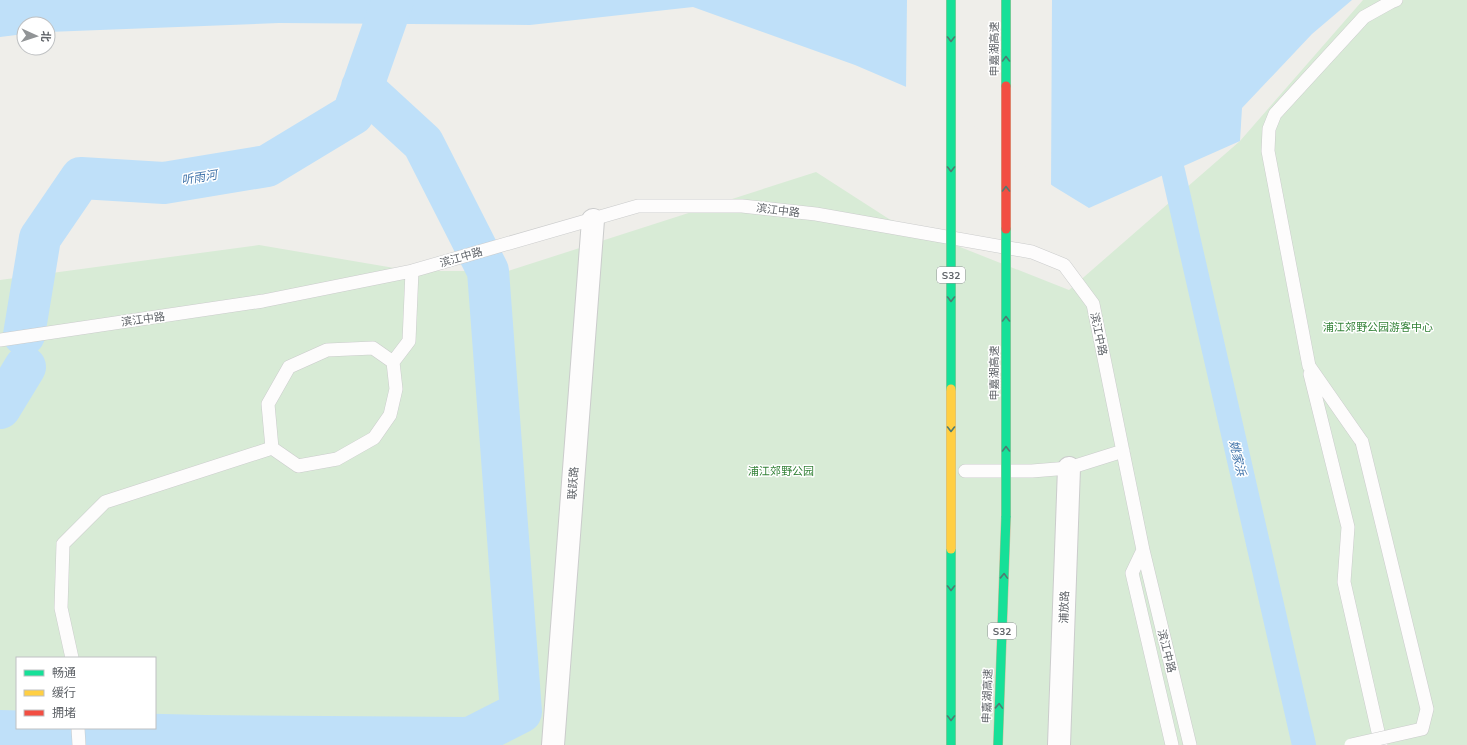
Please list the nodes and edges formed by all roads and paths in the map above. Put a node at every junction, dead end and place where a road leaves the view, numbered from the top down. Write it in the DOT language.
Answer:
graph roads {
  1 [pos="951,0"];
  2 [pos="1006,0"];
  3 [pos="1396,0"];
  4 [pos="593,220"];
  5 [pos="412,271"];
  6 [pos="0,340"];
  7 [pos="393,362"];
  8 [pos="1309,366"];
  9 [pos="272,448"];
  10 [pos="1123,451"];
  11 [pos="1068,468"];
  12 [pos="965,471"];
  13 [pos="1143,550"];
  14 [pos="72,657"];
  15 [pos="78,729"];
  16 [pos="79,745"];
  17 [pos="553,745"];
  18 [pos="951,745"];
  19 [pos="998,745"];
  20 [pos="1059,745"];
  21 [pos="1172,745"];
  22 [pos="1190,745"];
  23 [pos="1352,745"];
  24 [pos="1382,745"];
  1 -- 18 [label="highway, S32, one-way, bridge"];
  19 -- 2 [label="highway, 申嘉湖高速 / S32, one-way, bridge"];
  3 -- 8 [label="lane"];
  4 -- 5 [label="lane, 滨江中路"];
  4 -- 10 [label="lane, 滨江中路"];
  4 -- 17 [label="street, 联跃路"];
  5 -- 6 [label="lane, 滨江中路"];
  5 -- 7 [label="lane"];
  7 -- 9 [label="lane"];
  7 -- 9 [label="lane"];
  8 -- 23 [label="lane, bridge"];
  8 -- 24 [label="lane"];
  9 -- 14 [label="lane"];
  10 -- 11 [label="lane"];
  10 -- 13 [label="lane, 滨江中路"];
  11 -- 12 [label="lane"];
  11 -- 20 [label="street, 浦放路"];
  13 -- 21 [label="lane"];
  13 -- 22 [label="lane, 滨江中路"];
  15 -- 16 [label="lane"];
}
